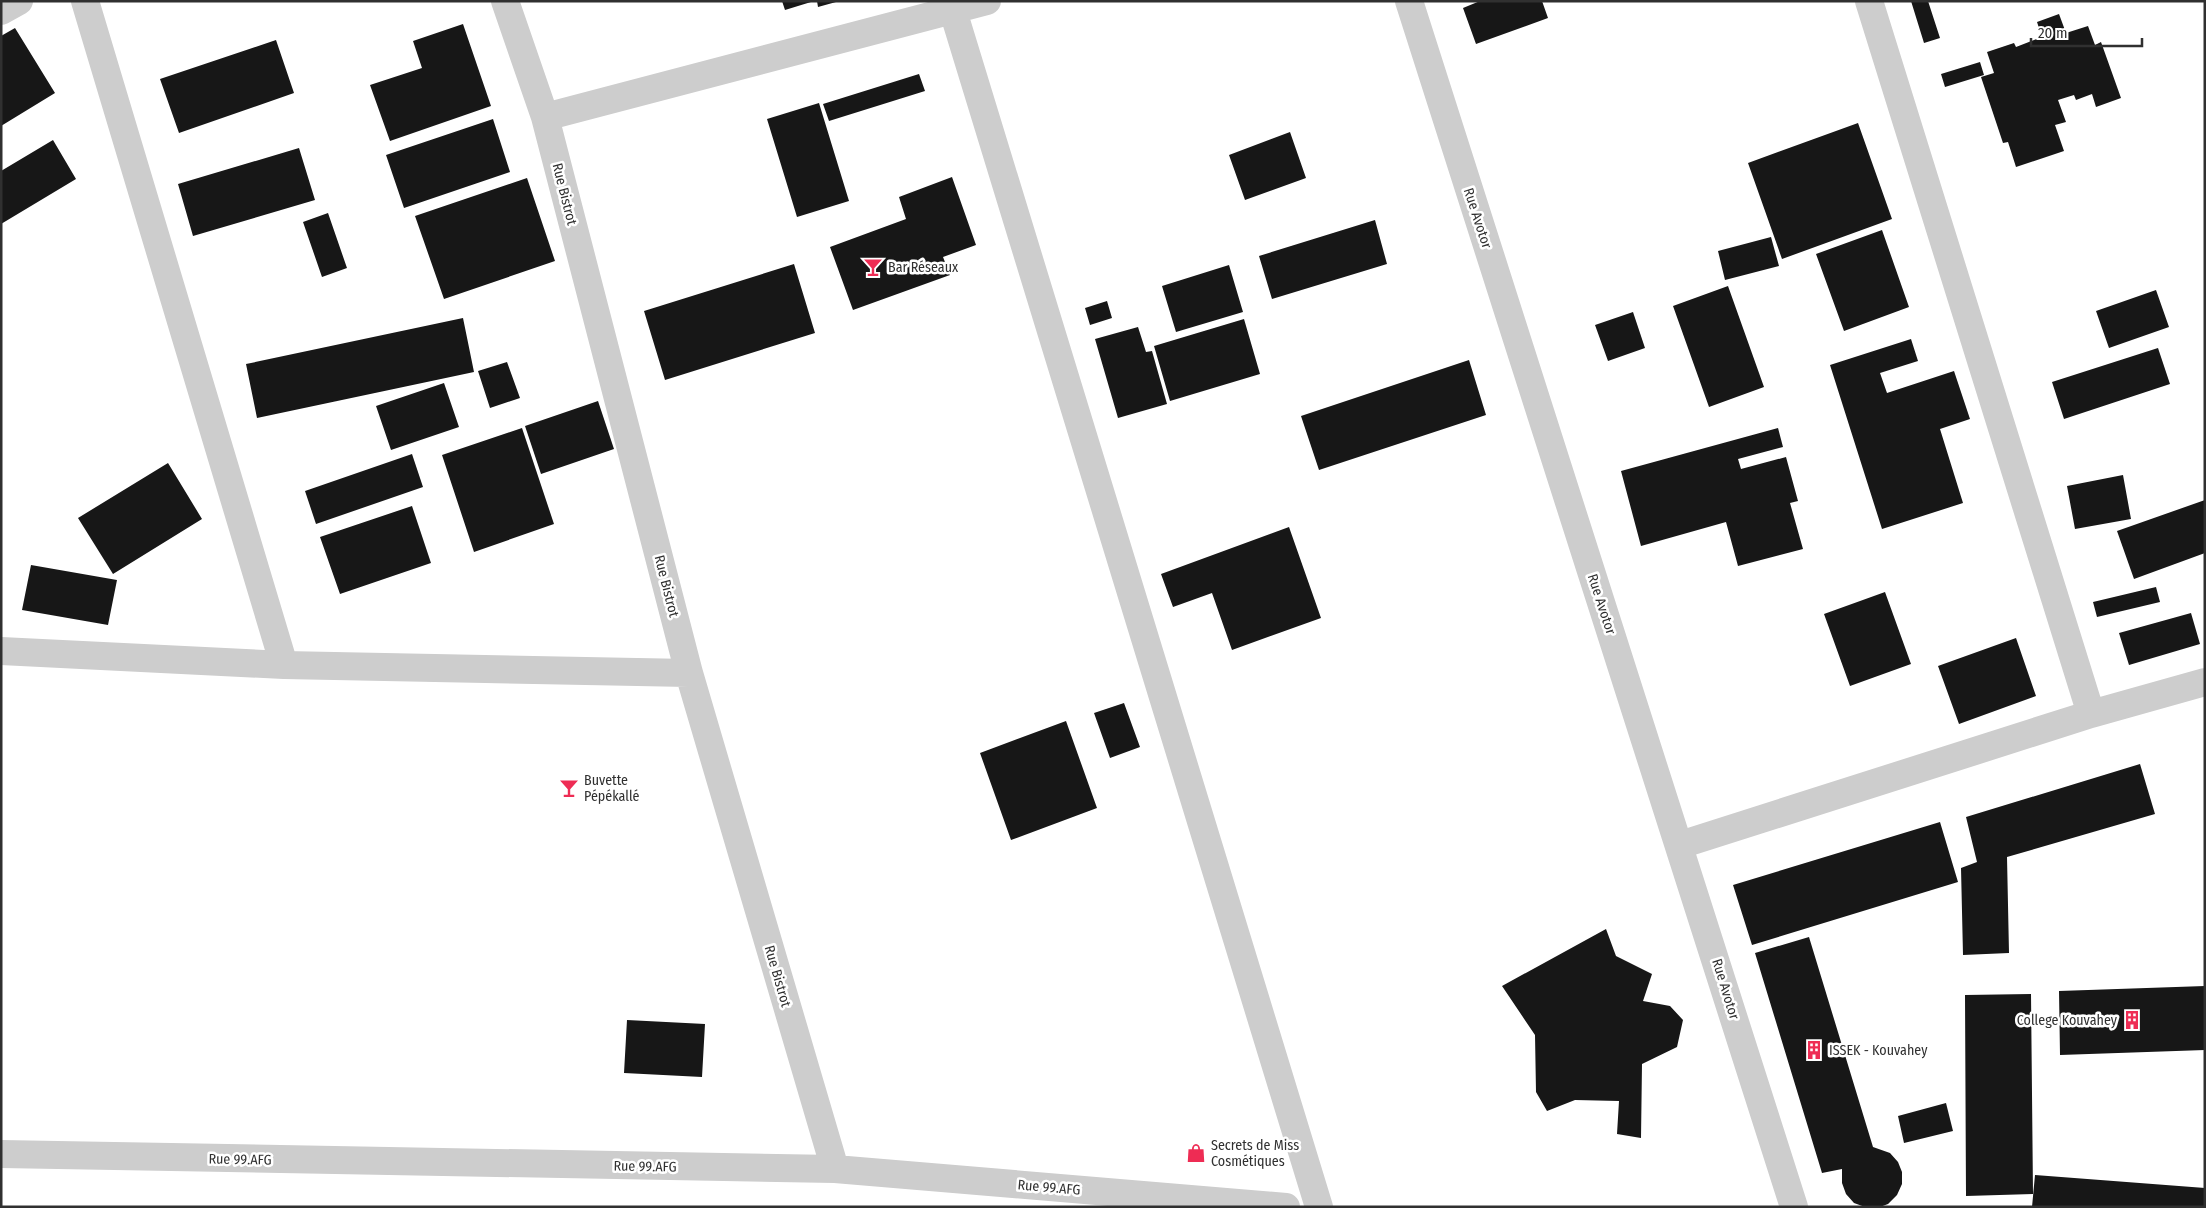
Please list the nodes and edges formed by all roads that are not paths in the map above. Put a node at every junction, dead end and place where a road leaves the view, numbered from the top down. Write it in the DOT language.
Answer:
graph roads {
  1 [pos="19,1"];
  2 [pos="85,1"];
  3 [pos="505,1"];
  4 [pos="987,1"];
  5 [pos="1409,1"];
  6 [pos="1869,1"];
  7 [pos="952,6"];
  8 [pos="1,11"];
  9 [pos="545,118"];
  10 [pos="1,651"];
  11 [pos="284,665"];
  12 [pos="689,673"];
  13 [pos="2205,682"];
  14 [pos="2091,714"];
  15 [pos="1680,845"];
  16 [pos="1,1154"];
  17 [pos="835,1169"];
  18 [pos="1286,1207"];
  19 [pos="1319,1207"];
  20 [pos="1794,1207"];
  1 -- 8 [label="street"];
  2 -- 11 [label="street"];
  3 -- 9 [label="street, Rue Bistrot"];
  4 -- 7 [label="street"];
  5 -- 15 [label="street, Rue Avotor"];
  6 -- 14 [label="street"];
  7 -- 9 [label="street"];
  7 -- 19 [label="street"];
  9 -- 12 [label="street, Rue Bistrot"];
  10 -- 11 [label="street"];
  11 -- 12 [label="street"];
  12 -- 17 [label="street, Rue Bistrot"];
  13 -- 14 [label="street"];
  14 -- 15 [label="street"];
  15 -- 20 [label="street, Rue Avotor"];
  16 -- 17 [label="street, Rue 99.AFG"];
  17 -- 18 [label="street, Rue 99.AFG"];
}
